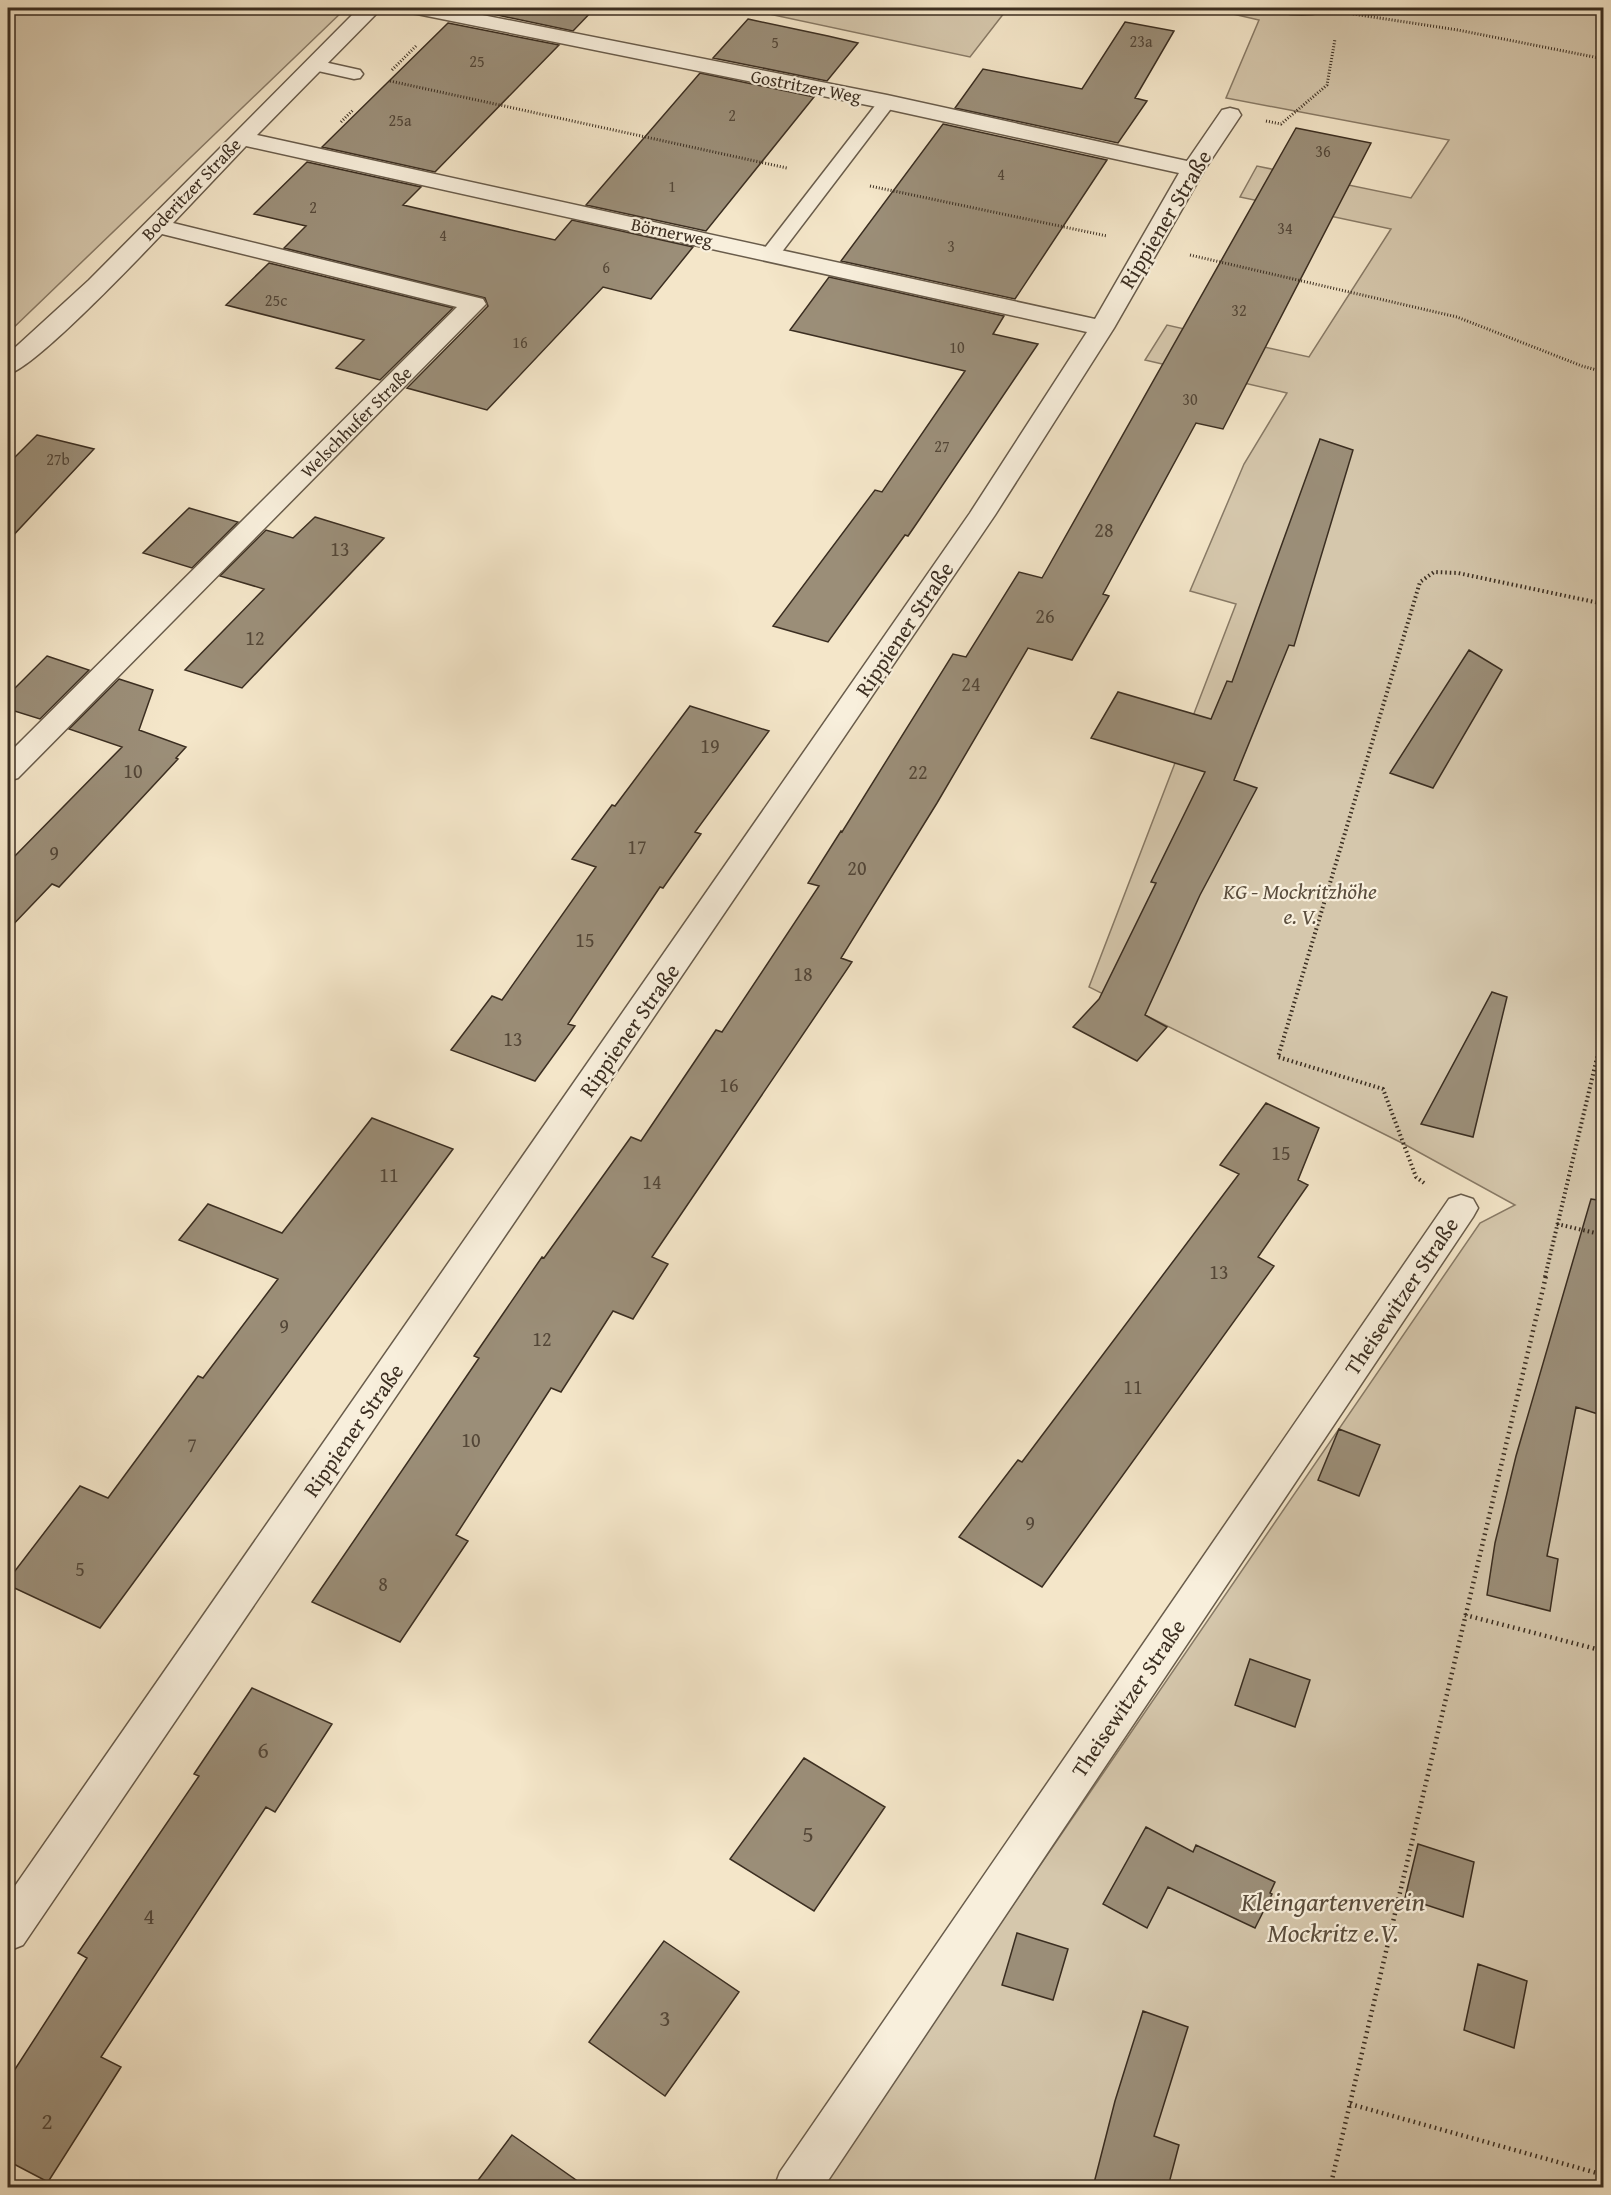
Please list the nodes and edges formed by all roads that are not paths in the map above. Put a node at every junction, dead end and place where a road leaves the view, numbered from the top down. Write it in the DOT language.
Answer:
graph roads {
  1 [pos="371,8"];
  2 [pos="417,8"];
  3 [pos="1286,8"];
  4 [pos="1317,8"];
  5 [pos="315,65"];
  6 [pos="354,74"];
  7 [pos="887,102"];
  8 [pos="1230,115"];
  9 [pos="241,138"];
  10 [pos="1193,169"];
  11 [pos="158,226"];
  12 [pos="771,254"];
  13 [pos="1102,328"];
  14 [pos="8,367"];
  15 [pos="8,771"];
  16 [pos="1461,1208"];
  17 [pos="8,1931"];
  18 [pos="796,2187"];
  1 -- 5 [label="street, Boderitzer Straße"];
  2 -- 7 [label="street, Gostritzer Weg"];
  3 -- 4 [label="lane"];
  5 -- 6 [label="lane"];
  5 -- 9 [label="street, Boderitzer Straße"];
  7 -- 10 [label="street, Gostritzer Weg"];
  7 -- 12 [label="lane"];
  8 -- 10 [label="street, Rippiener Straße"];
  9 -- 11 [label="street, Boderitzer Straße"];
  9 -- 12 [label="street, Börnerweg"];
  10 -- 13 [label="street, Rippiener Straße"];
  11 -- 14 [label="street, Boderitzer Straße"];
  11 -- 15 [label="street, Welschhufer Straße"];
  12 -- 13 [label="street, Börnerweg"];
  13 -- 17 [label="street, Rippiener Straße"];
  16 -- 18 [label="street, Theisewitzer Straße"];
}
